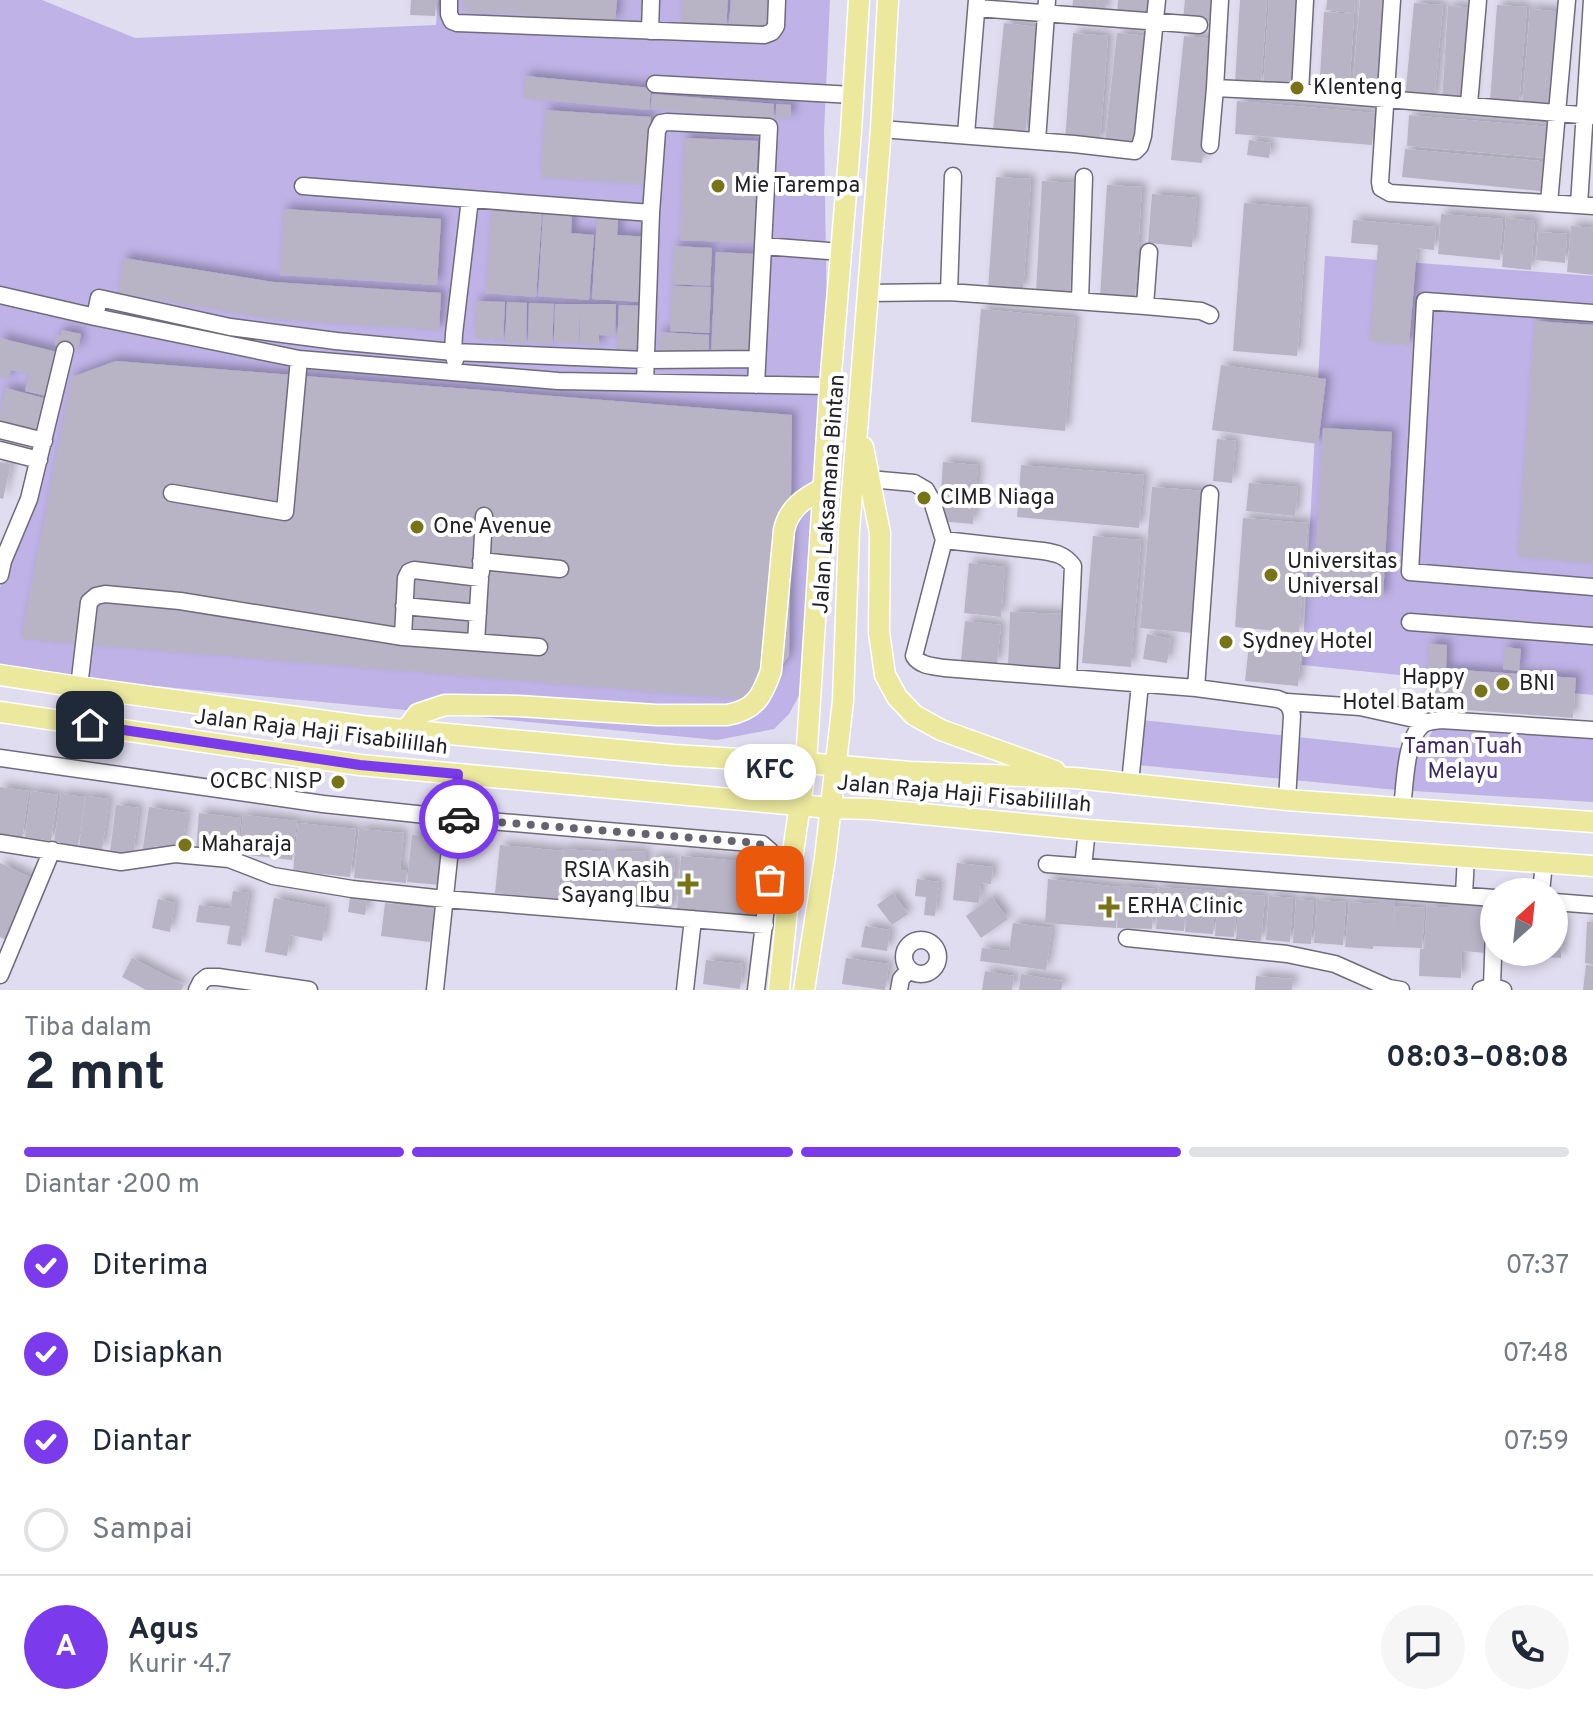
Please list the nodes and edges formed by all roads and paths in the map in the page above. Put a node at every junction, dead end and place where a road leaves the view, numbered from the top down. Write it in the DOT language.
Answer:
graph roads {
  1 [pos="449,0"];
  2 [pos="651,0"];
  3 [pos="777,0"];
  4 [pos="859,0"];
  5 [pos="888,0"];
  6 [pos="1157,0"];
  7 [pos="1220,0"];
  8 [pos="1305,0"];
  9 [pos="1392,0"];
  10 [pos="1478,0"];
  11 [pos="1567,0"];
  12 [pos="1592,0"];
  13 [pos="977,4"];
  14 [pos="1046,7"];
  15 [pos="1155,22"];
  16 [pos="1199,25"];
  17 [pos="650,31"];
  18 [pos="655,84"];
  19 [pos="1215,88"];
  20 [pos="1300,92"];
  21 [pos="853,95"];
  22 [pos="1384,98"];
  23 [pos="1469,104"];
  24 [pos="1556,112"];
  25 [pos="1588,116"];
  26 [pos="881,129"];
  27 [pos="966,134"];
  28 [pos="1037,141"];
  29 [pos="1210,145"];
  30 [pos="953,176"];
  31 [pos="1084,177"];
  32 [pos="303,186"];
  33 [pos="470,199"];
  34 [pos="1549,203"];
  35 [pos="1586,206"];
  36 [pos="651,213"];
  37 [pos="763,246"];
  38 [pos="842,252"];
  39 [pos="1149,252"];
  40 [pos="949,292"];
  41 [pos="867,293"];
  42 [pos="0,295"];
  43 [pos="1080,301"];
  44 [pos="1145,306"];
  45 [pos="1593,313"];
  46 [pos="1210,315"];
  47 [pos="95,317"];
  48 [pos="336,341"];
  49 [pos="65,350"];
  50 [pos="453,352"];
  51 [pos="299,359"];
  52 [pos="757,359"];
  53 [pos="646,360"];
  54 [pos="339,363"];
  55 [pos="458,372"];
  56 [pos="645,383"];
  57 [pos="756,385"];
  58 [pos="830,386"];
  59 [pos="858,423"];
  60 [pos="0,430"];
  61 [pos="44,441"];
  62 [pos="0,450"];
  63 [pos="39,460"];
  64 [pos="869,479"];
  65 [pos="824,488"];
  66 [pos="172,493"];
  67 [pos="1210,494"];
  68 [pos="484,516"];
  69 [pos="944,540"];
  70 [pos="1,565"];
  71 [pos="481,569"];
  72 [pos="560,569"];
  73 [pos="1593,587"];
  74 [pos="404,606"];
  75 [pos="478,613"];
  76 [pos="1410,622"];
  77 [pos="1593,636"];
  78 [pos="403,637"];
  79 [pos="476,642"];
  80 [pos="539,647"];
  81 [pos="0,675"];
  82 [pos="1068,677"];
  83 [pos="1140,684"];
  84 [pos="79,687"];
  85 [pos="1196,688"];
  86 [pos="1287,702"];
  87 [pos="0,712"];
  88 [pos="1428,722"];
  89 [pos="407,729"];
  90 [pos="1593,730"];
  91 [pos="0,758"];
  92 [pos="806,763"];
  93 [pos="837,766"];
  94 [pos="458,774"];
  95 [pos="1075,778"];
  96 [pos="1130,783"];
  97 [pos="1287,800"];
  98 [pos="799,804"];
  99 [pos="830,808"];
  100 [pos="1402,808"];
  101 [pos="454,818"];
  102 [pos="1593,822"];
  103 [pos="1087,830"];
  104 [pos="0,843"];
  105 [pos="52,850"];
  106 [pos="1466,856"];
  107 [pos="1544,863"];
  108 [pos="1047,864"];
  109 [pos="1593,866"];
  110 [pos="1083,867"];
  111 [pos="1542,878"];
  112 [pos="1464,895"];
  113 [pos="1480,897"];
  114 [pos="445,899"];
  115 [pos="1568,903"];
  116 [pos="1593,905"];
  117 [pos="693,919"];
  118 [pos="765,925"];
  119 [pos="1127,938"];
  120 [pos="1493,966"];
  121 [pos="909,970"];
  122 [pos="0,975"];
  123 [pos="1492,989"];
  124 [pos="197,990"];
  125 [pos="309,990"];
  126 [pos="435,990"];
  127 [pos="685,990"];
  128 [pos="756,990"];
  129 [pos="779,990"];
  130 [pos="804,990"];
  131 [pos="899,990"];
  132 [pos="1401,990"];
  1 -- 17 [label="street"];
  2 -- 17 [label="street"];
  3 -- 17 [label="street"];
  4 -- 21 [label="main road, Jalan Laksamana Bintan"];
  5 -- 26 [label="main road, Jalan Laksamana Bintan"];
  6 -- 15 [label="street"];
  7 -- 19 [label="street"];
  8 -- 20 [label="street"];
  9 -- 22 [label="street"];
  10 -- 23 [label="street"];
  11 -- 24 [label="street"];
  12 -- 25 [label="street"];
  13 -- 14 [label="street"];
  13 -- 27 [label="street"];
  14 -- 15 [label="street"];
  14 -- 28 [label="street"];
  15 -- 16 [label="street"];
  15 -- 28 [label="street"];
  18 -- 21 [label="street"];
  19 -- 20 [label="street"];
  19 -- 29 [label="street"];
  20 -- 22 [label="street"];
  21 -- 38 [label="main road, Jalan Laksamana Bintan"];
  22 -- 23 [label="street"];
  22 -- 34 [label="street"];
  23 -- 24 [label="street"];
  24 -- 25 [label="street"];
  24 -- 34 [label="street"];
  25 -- 35 [label="street"];
  26 -- 27 [label="street"];
  26 -- 41 [label="main road, Jalan Laksamana Bintan"];
  27 -- 28 [label="street"];
  30 -- 40 [label="street"];
  31 -- 43 [label="street"];
  32 -- 33 [label="street"];
  33 -- 36 [label="street"];
  33 -- 50 [label="street"];
  34 -- 35 [label="street"];
  36 -- 37 [label="street"];
  36 -- 53 [label="street"];
  37 -- 38 [label="street"];
  37 -- 52 [label="street"];
  38 -- 58 [label="main road, Jalan Laksamana Bintan"];
  39 -- 44 [label="street"];
  40 -- 41 [label="street"];
  40 -- 43 [label="street"];
  41 -- 59 [label="main road, Jalan Laksamana Bintan"];
  42 -- 47 [label="street"];
  43 -- 44 [label="street"];
  44 -- 46 [label="street"];
  45 -- 73 [label="street"];
  47 -- 48 [label="street"];
  47 -- 51 [label="street"];
  48 -- 50 [label="street"];
  48 -- 54 [label="street"];
  49 -- 61 [label="street"];
  50 -- 53 [label="street"];
  50 -- 55 [label="street"];
  51 -- 54 [label="street"];
  51 -- 66 [label="street"];
  52 -- 53 [label="street"];
  52 -- 57 [label="street"];
  53 -- 56 [label="street"];
  54 -- 55 [label="street"];
  55 -- 56 [label="street"];
  56 -- 57 [label="street"];
  57 -- 58 [label="street"];
  58 -- 65 [label="main road, Jalan Laksamana Bintan"];
  59 -- 64 [label="main road"];
  59 -- 93 [label="main road, Jalan Laksamana Bintan"];
  60 -- 61 [label="street"];
  61 -- 63 [label="street"];
  62 -- 63 [label="street"];
  63 -- 70 [label="street"];
  64 -- 69 [label="street"];
  64 -- 95 [label="main road"];
  65 -- 89 [label="main road"];
  65 -- 92 [label="main road, Jalan Laksamana Bintan"];
  67 -- 85 [label="street"];
  68 -- 71 [label="street"];
  69 -- 82 [label="street"];
  69 -- 82 [label="street"];
  71 -- 72 [label="street"];
  71 -- 74 [label="street"];
  71 -- 75 [label="street"];
  74 -- 75 [label="street"];
  74 -- 78 [label="street"];
  75 -- 79 [label="street"];
  76 -- 77 [label="street"];
  78 -- 79 [label="street"];
  78 -- 84 [label="street"];
  79 -- 80 [label="street"];
  81 -- 84 [label="main road, Jalan Raja Haji Fisabilillah"];
  82 -- 83 [label="street"];
  83 -- 85 [label="street"];
  83 -- 96 [label="street"];
  84 -- 89 [label="main road, Jalan Raja Haji Fisabilillah"];
  85 -- 86 [label="street"];
  86 -- 88 [label="street"];
  86 -- 97 [label="street"];
  87 -- 94 [label="main road, Jalan Raja Haji Fisabilillah"];
  88 -- 90 [label="street"];
  88 -- 100 [label="street"];
  89 -- 92 [label="main road, Jalan Raja Haji Fisabilillah"];
  91 -- 101 [label="street"];
  92 -- 93 [label="main road, Jalan Raja Haji Fisabilillah"];
  92 -- 98 [label="main road, Jalan Laksamana Bintan"];
  93 -- 95 [label="main road, Jalan Raja Haji Fisabilillah"];
  93 -- 99 [label="main road, Jalan Laksamana Bintan"];
  94 -- 98 [label="main road, Jalan Raja Haji Fisabilillah"];
  94 -- 101 [label="street"];
  95 -- 96 [label="main road, Jalan Raja Haji Fisabilillah"];
  96 -- 97 [label="main road, Jalan Raja Haji Fisabilillah"];
  97 -- 100 [label="main road, Jalan Raja Haji Fisabilillah"];
  98 -- 99 [label="main road, Jalan Raja Haji Fisabilillah"];
  98 -- 129 [label="main road, Jalan Laksamana Bintan"];
  99 -- 103 [label="main road, Jalan Raja Haji Fisabilillah"];
  99 -- 130 [label="main road, Jalan Laksamana Bintan"];
  100 -- 102 [label="main road, Jalan Raja Haji Fisabilillah"];
  101 -- 114 [label="street"];
  101 -- 118 [label="street"];
  103 -- 106 [label="main road, Jalan Raja Haji Fisabilillah"];
  103 -- 110 [label="street"];
  104 -- 105 [label="street"];
  105 -- 114 [label="street"];
  105 -- 122 [label="street"];
  106 -- 107 [label="main road, Jalan Raja Haji Fisabilillah"];
  106 -- 112 [label="street"];
  107 -- 109 [label="main road, Jalan Raja Haji Fisabilillah"];
  107 -- 111 [label="street"];
  108 -- 110 [label="street"];
  110 -- 112 [label="street"];
  112 -- 113 [label="street"];
  114 -- 117 [label="street"];
  114 -- 126 [label="street"];
  115 -- 116 [label="street"];
  117 -- 118 [label="street"];
  117 -- 127 [label="street"];
  118 -- 128 [label="street"];
  119 -- 132 [label="street"];
  120 -- 123 [label="street"];
  121 -- 131 [label="street"];
  124 -- 125 [label="street"];
}
